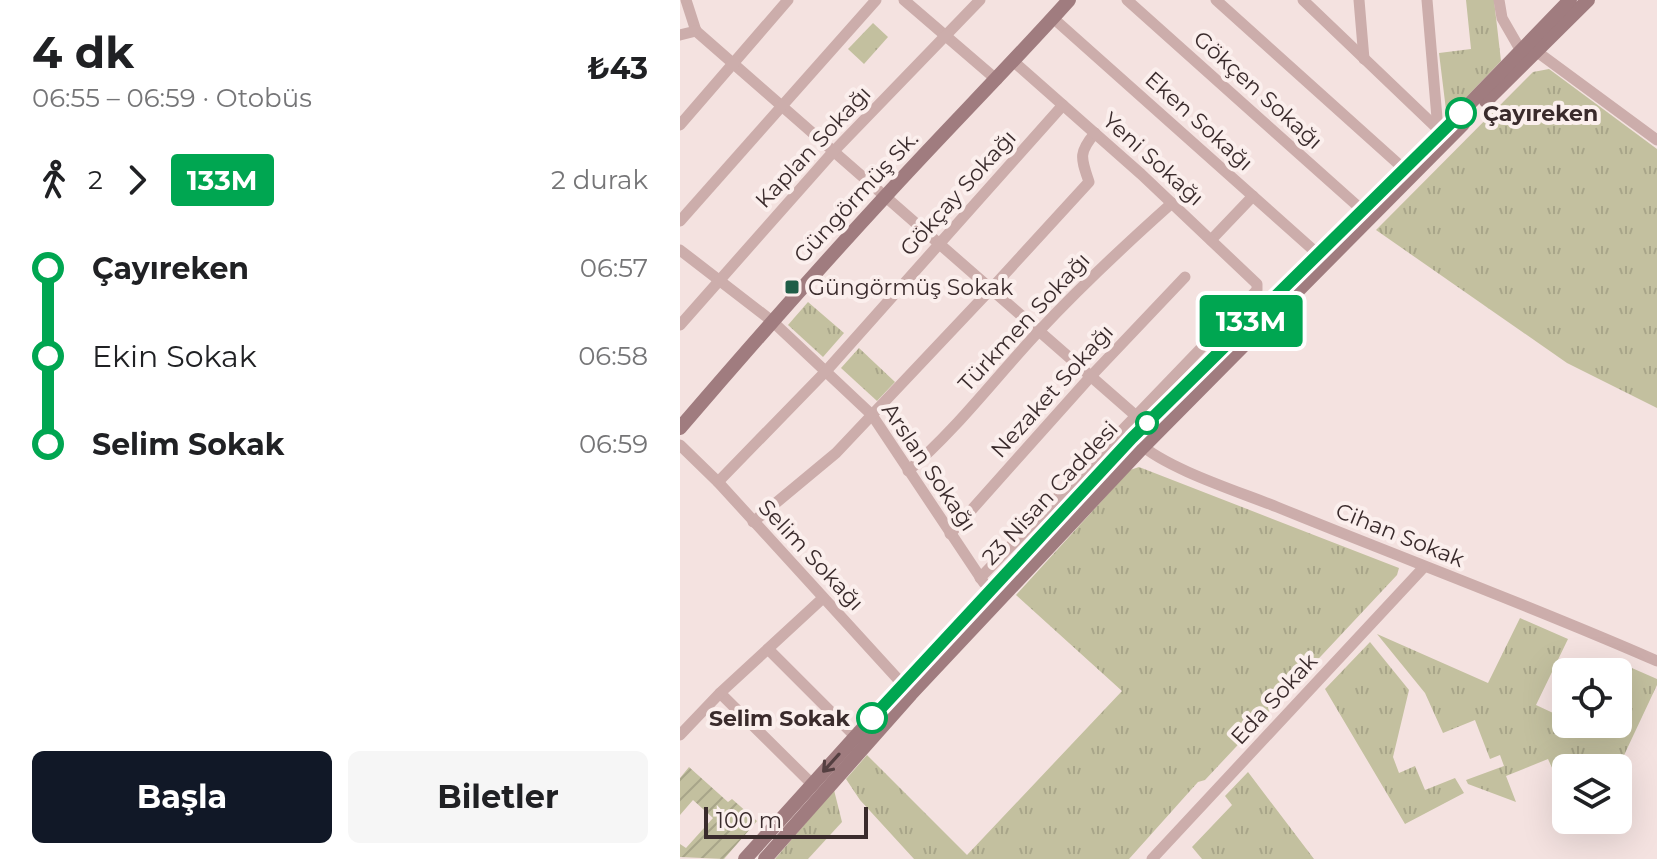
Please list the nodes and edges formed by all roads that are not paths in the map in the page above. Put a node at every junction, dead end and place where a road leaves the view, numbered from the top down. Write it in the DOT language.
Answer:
graph roads {
  1 [pos="686,0"];
  2 [pos="788,0"];
  3 [pos="876,0"];
  4 [pos="904,0"];
  5 [pos="980,0"];
  6 [pos="1069,0"];
  7 [pos="1127,0"];
  8 [pos="1216,0"];
  9 [pos="1303,0"];
  10 [pos="1359,0"];
  11 [pos="1427,0"];
  12 [pos="1499,0"];
  13 [pos="1570,0"];
  14 [pos="1588,0"];
  15 [pos="1053,18"];
  16 [pos="696,31"];
  17 [pos="946,34"];
  18 [pos="680,35"];
  19 [pos="1528,51"];
  20 [pos="1364,59"];
  21 [pos="1014,62"];
  22 [pos="734,63"];
  23 [pos="997,80"];
  24 [pos="1063,105"];
  25 [pos="781,106"];
  26 [pos="682,119"];
  27 [pos="1440,131"];
  28 [pos="1095,133"];
  29 [pos="1657,140"];
  30 [pos="833,152"];
  31 [pos="1404,169"];
  32 [pos="1253,196"];
  33 [pos="884,197"];
  34 [pos="680,198"];
  35 [pos="1172,203"];
  36 [pos="691,208"];
  37 [pos="1362,210"];
  38 [pos="680,221"];
  39 [pos="1211,240"];
  40 [pos="938,244"];
  41 [pos="680,250"];
  42 [pos="1319,255"];
  43 [pos="1185,277"];
  44 [pos="719,279"];
  45 [pos="991,289"];
  46 [pos="772,321"];
  47 [pos="680,325"];
  48 [pos="1039,331"];
  49 [pos="827,370"];
  50 [pos="1092,375"];
  51 [pos="872,415"];
  52 [pos="1135,415"];
  53 [pos="680,428"];
  54 [pos="1138,442"];
  55 [pos="680,445"];
  56 [pos="908,471"];
  57 [pos="718,482"];
  58 [pos="753,522"];
  59 [pos="950,534"];
  60 [pos="1424,567"];
  61 [pos="984,584"];
  62 [pos="823,598"];
  63 [pos="768,649"];
  64 [pos="1657,661"];
  65 [pos="907,689"];
  66 [pos="720,693"];
  67 [pos="680,735"];
  68 [pos="855,736"];
  69 [pos="812,784"];
  70 [pos="745,859"];
  71 [pos="765,859"];
  72 [pos="1152,859"];
  1 -- 16 [label="street"];
  2 -- 22 [label="street"];
  3 -- 25 [label="street"];
  4 -- 17 [label="street"];
  5 -- 17 [label="street, Kaplan Sokağı"];
  6 -- 15 [label="street, Güngörmüş Sk."];
  7 -- 37 [label="street, Gökçen Sokağı"];
  8 -- 31 [label="street"];
  9 -- 20 [label="street"];
  10 -- 20 [label="street"];
  11 -- 27 [label="street"];
  12 -- 19 [label="street"];
  13 -- 19 [label="street, 23 Nisan Caddesi"];
  14 -- 19 [label="street, 23 Nisan Caddesi"];
  15 -- 21 [label="street, Güngörmüş Sk."];
  15 -- 32 [label="street, Eken Sokağı"];
  16 -- 18 [label="street"];
  16 -- 22 [label="street"];
  17 -- 23 [label="street"];
  17 -- 30 [label="street, Kaplan Sokağı"];
  19 -- 27 [label="street, 23 Nisan Caddesi"];
  19 -- 29 [label="street"];
  19 -- 54 [label="street, 23 Nisan Caddesi"];
  20 -- 27 [label="street"];
  21 -- 23 [label="street, Güngörmüş Sk."];
  21 -- 24 [label="street, Yeni Sokağı"];
  22 -- 25 [label="street"];
  22 -- 26 [label="street"];
  23 -- 33 [label="street, Güngörmüş Sk."];
  24 -- 28 [label="street, Yeni Sokağı"];
  24 -- 40 [label="street, Gökçay Sokağı"];
  25 -- 30 [label="street"];
  25 -- 36 [label="street"];
  27 -- 31 [label="street, 23 Nisan Caddesi"];
  28 -- 35 [label="street, Yeni Sokağı"];
  28 -- 45 [label="street"];
  30 -- 33 [label="street"];
  30 -- 44 [label="street, Kaplan Sokağı"];
  31 -- 37 [label="street, 23 Nisan Caddesi"];
  32 -- 39 [label="street"];
  32 -- 42 [label="street, Eken Sokağı"];
  33 -- 40 [label="street"];
  33 -- 46 [label="street, Güngörmüş Sk."];
  34 -- 36 [label="street"];
  35 -- 39 [label="street, Yeni Sokağı"];
  35 -- 48 [label="street, Türkmen Sokağı"];
  36 -- 38 [label="street"];
  37 -- 42 [label="street, 23 Nisan Caddesi"];
  39 -- 52 [label="street, Yeni Sokağı"];
  40 -- 45 [label="street"];
  40 -- 49 [label="street, Gökçay Sokağı"];
  41 -- 44 [label="street, Arslan Sokağı"];
  42 -- 54 [label="street, 23 Nisan Caddesi"];
  43 -- 50 [label="street, Nezaket Sokağı"];
  44 -- 46 [label="street, Arslan Sokağı"];
  44 -- 47 [label="street, Kaplan Sokağı"];
  45 -- 48 [label="street"];
  45 -- 51 [label="street"];
  46 -- 49 [label="street, Arslan Sokağı"];
  46 -- 53 [label="street, Güngörmüş Sk."];
  48 -- 50 [label="street"];
  48 -- 56 [label="street, Türkmen Sokağı"];
  49 -- 51 [label="street, Arslan Sokağı"];
  49 -- 57 [label="street, Gökçay Sokağı"];
  50 -- 52 [label="street"];
  50 -- 59 [label="street, Nezaket Sokağı"];
  51 -- 56 [label="street, Arslan Sokağı"];
  51 -- 58 [label="street"];
  52 -- 61 [label="street"];
  54 -- 60 [label="street, Cihan Sokak"];
  54 -- 61 [label="street, 23 Nisan Caddesi"];
  54 -- 65 [label="street, 23 Nisan Caddesi"];
  55 -- 57 [label="street, Selim Sokağı"];
  56 -- 59 [label="street, Arslan Sokağı"];
  57 -- 58 [label="street, Selim Sokağı"];
  58 -- 62 [label="street, Selim Sokağı"];
  59 -- 61 [label="street, Arslan Sokağı"];
  60 -- 64 [label="street, Cihan Sokak"];
  60 -- 72 [label="street, Eda Sokak"];
  61 -- 65 [label="street, 23 Nisan Caddesi"];
  62 -- 63 [label="street"];
  62 -- 65 [label="street, Selim Sokağı"];
  63 -- 66 [label="street"];
  63 -- 68 [label="street"];
  65 -- 68 [label="street, 23 Nisan Caddesi"];
  65 -- 71 [label="street, 23 Nisan Caddesi"];
  66 -- 67 [label="street"];
  66 -- 69 [label="street"];
  68 -- 69 [label="street, 23 Nisan Caddesi, one-way"];
  69 -- 70 [label="street, 23 Nisan Caddesi"];
}
